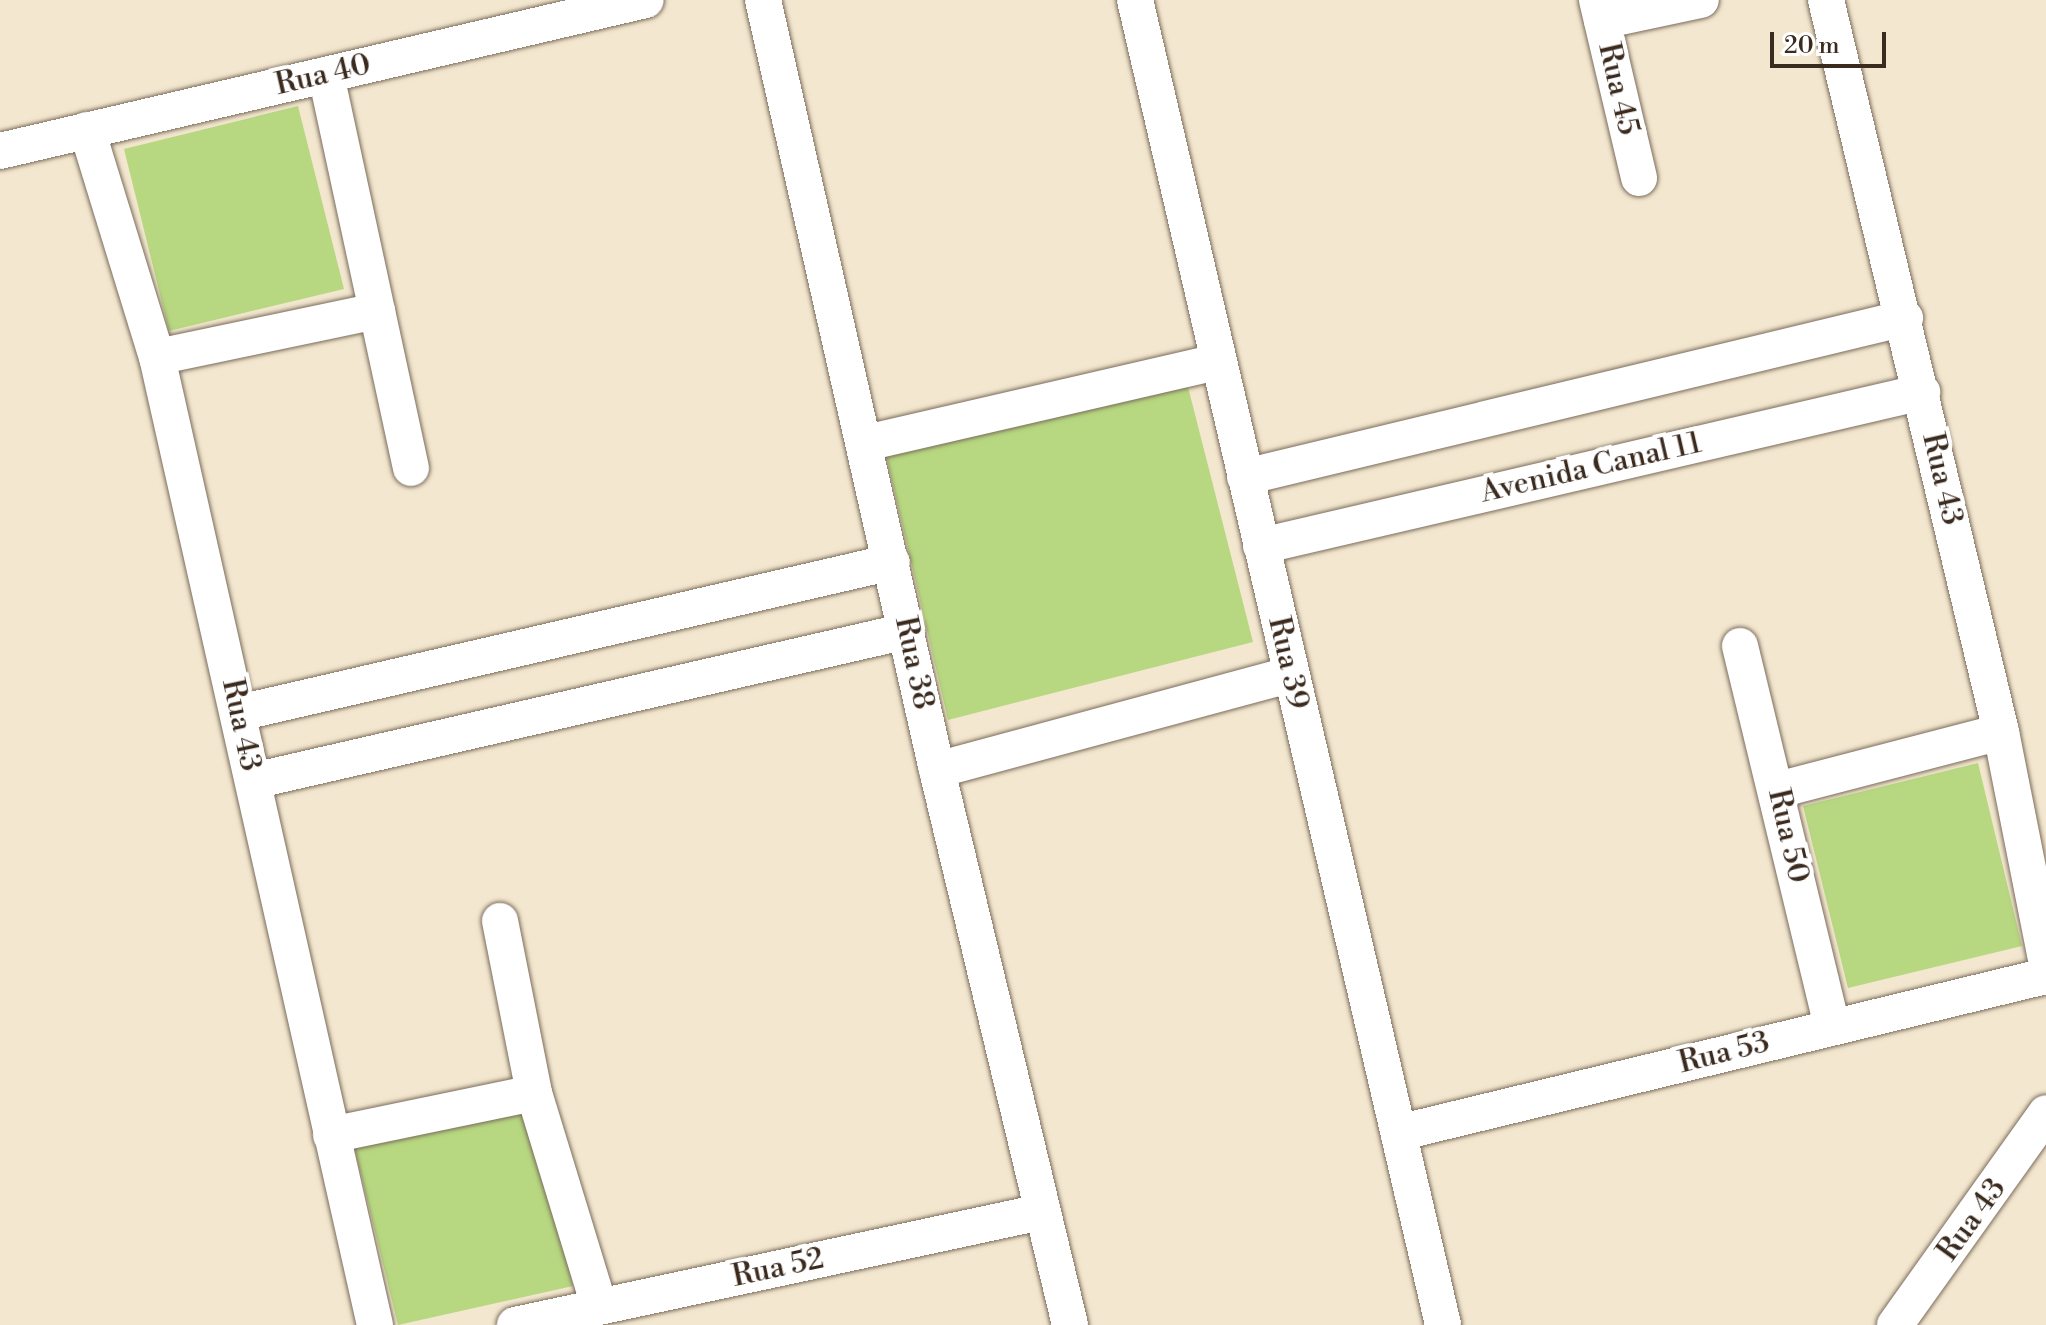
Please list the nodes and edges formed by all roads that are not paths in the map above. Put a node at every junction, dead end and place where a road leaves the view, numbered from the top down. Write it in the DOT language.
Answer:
graph roads {
  1 [pos="646,0"];
  2 [pos="763,0"];
  3 [pos="1135,0"];
  4 [pos="1701,0"];
  5 [pos="1826,0"];
  6 [pos="1599,11"];
  7 [pos="326,75"];
  8 [pos="87,130"];
  9 [pos="0,151"];
  10 [pos="1639,178"];
  11 [pos="377,311"];
  12 [pos="1905,318"];
  13 [pos="157,357"];
  14 [pos="1218,362"];
  15 [pos="1922,392"];
  16 [pos="866,443"];
  17 [pos="411,468"];
  18 [pos="1245,477"];
  19 [pos="1261,546"];
  20 [pos="892,562"];
  21 [pos="907,631"];
  22 [pos="1740,646"];
  23 [pos="1290,675"];
  24 [pos="239,713"];
  25 [pos="2001,732"];
  26 [pos="937,770"];
  27 [pos="253,781"];
  28 [pos="1778,790"];
  29 [pos="500,921"];
  30 [pos="2046,960"];
  31 [pos="2046,976"];
  32 [pos="1832,1026"];
  33 [pos="534,1093"];
  34 [pos="2046,1113"];
  35 [pos="1402,1132"];
  36 [pos="331,1135"];
  37 [pos="1041,1212"];
  38 [pos="599,1306"];
  39 [pos="375,1325"];
  40 [pos="515,1325"];
  41 [pos="1070,1325"];
  42 [pos="1443,1325"];
  43 [pos="1895,1325"];
  1 -- 7 [label="street, Rua 40"];
  2 -- 16 [label="street, Rua 38"];
  3 -- 14 [label="street, Rua 39"];
  4 -- 6 [label="street"];
  5 -- 12 [label="street, Rua 43"];
  6 -- 10 [label="street, Rua 45"];
  7 -- 8 [label="street, Rua 40"];
  7 -- 11 [label="street"];
  8 -- 9 [label="street, Rua 40"];
  8 -- 13 [label="street, Rua 43"];
  11 -- 13 [label="street"];
  11 -- 17 [label="street"];
  12 -- 15 [label="street, Rua 43"];
  12 -- 18 [label="street"];
  13 -- 24 [label="street, Rua 43"];
  14 -- 16 [label="street"];
  14 -- 18 [label="street, Rua 39"];
  15 -- 19 [label="street, Avenida Canal 11"];
  15 -- 25 [label="street, Rua 43"];
  16 -- 20 [label="street, Rua 38"];
  18 -- 19 [label="street, Rua 39"];
  19 -- 23 [label="street, Rua 39"];
  20 -- 21 [label="street, Rua 38"];
  20 -- 24 [label="street"];
  21 -- 26 [label="street, Rua 38"];
  21 -- 27 [label="street"];
  22 -- 28 [label="street, Rua 50"];
  23 -- 26 [label="street"];
  23 -- 35 [label="street, Rua 39"];
  24 -- 27 [label="street, Rua 43"];
  25 -- 28 [label="street"];
  25 -- 30 [label="street, Rua 43"];
  26 -- 37 [label="street, Rua 38"];
  27 -- 36 [label="street, Rua 43"];
  28 -- 32 [label="street, Rua 50"];
  29 -- 33 [label="street"];
  31 -- 32 [label="street, Rua 53"];
  32 -- 35 [label="street, Rua 53"];
  33 -- 36 [label="street"];
  33 -- 38 [label="street"];
  34 -- 43 [label="street, Rua 43"];
  35 -- 42 [label="street, Rua 39"];
  36 -- 39 [label="street, Rua 43"];
  37 -- 38 [label="street, Rua 52"];
  37 -- 41 [label="street, Rua 38"];
  38 -- 40 [label="street, Rua 52"];
}
